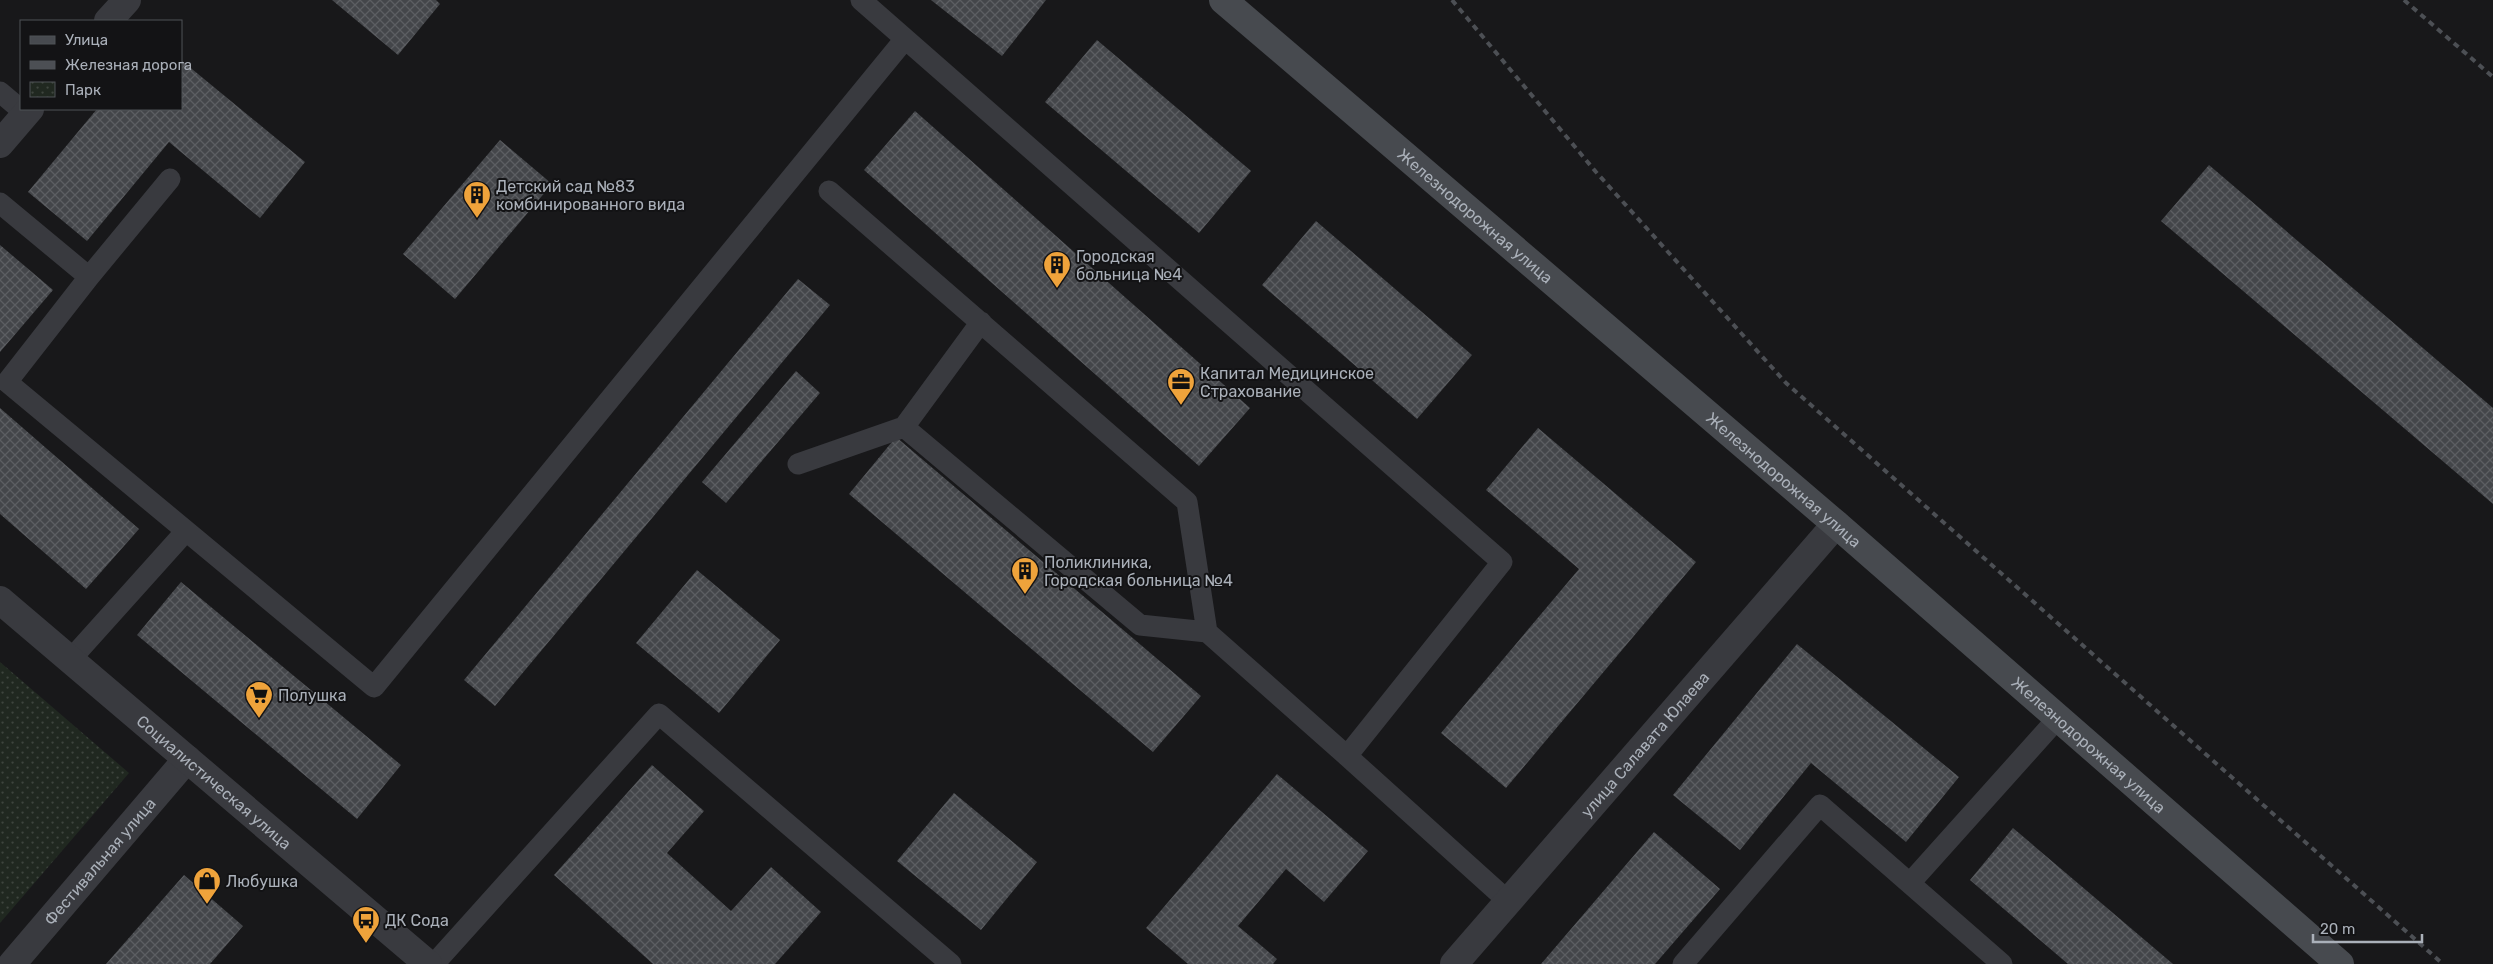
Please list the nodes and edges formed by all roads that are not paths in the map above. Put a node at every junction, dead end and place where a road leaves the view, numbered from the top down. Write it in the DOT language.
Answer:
graph roads {
  1 [pos="127,0"];
  2 [pos="861,0"];
  3 [pos="1223,0"];
  4 [pos="109,20"];
  5 [pos="905,39"];
  6 [pos="0,92"];
  7 [pos="20,106"];
  8 [pos="28,111"];
  9 [pos="0,144"];
  10 [pos="170,179"];
  11 [pos="829,191"];
  12 [pos="0,203"];
  13 [pos="89,277"];
  14 [pos="980,322"];
  15 [pos="904,427"];
  16 [pos="798,464"];
  17 [pos="1836,524"];
  18 [pos="186,531"];
  19 [pos="0,600"];
  20 [pos="1207,632"];
  21 [pos="71,659"];
  22 [pos="2058,718"];
  23 [pos="1347,756"];
  24 [pos="187,759"];
  25 [pos="1910,884"];
  26 [pos="1509,902"];
  27 [pos="12,964"];
  28 [pos="428,964"];
  29 [pos="434,964"];
  30 [pos="951,964"];
  31 [pos="1454,964"];
  32 [pos="1683,964"];
  33 [pos="2002,964"];
  34 [pos="2340,964"];
  1 -- 4 [label="street"];
  2 -- 5 [label="lane"];
  3 -- 17 [label="main road, Железнодорожная улица"];
  5 -- 18 [label="lane"];
  5 -- 23 [label="lane"];
  6 -- 7 [label="lane"];
  8 -- 9 [label="street"];
  10 -- 13 [label="lane"];
  11 -- 14 [label="lane"];
  12 -- 13 [label="lane"];
  13 -- 18 [label="lane"];
  14 -- 15 [label="lane"];
  14 -- 20 [label="lane"];
  15 -- 16 [label="lane"];
  15 -- 20 [label="lane"];
  17 -- 22 [label="main road, Железнодорожная улица"];
  17 -- 26 [label="street, улица Салавата Юлаева"];
  18 -- 21 [label="lane"];
  19 -- 21 [label="street, Социалистическая улица"];
  20 -- 23 [label="lane"];
  21 -- 24 [label="street, Социалистическая улица"];
  22 -- 25 [label="lane"];
  22 -- 34 [label="main road, Железнодорожная улица"];
  23 -- 26 [label="lane"];
  24 -- 27 [label="street, Фестивальная улица"];
  24 -- 28 [label="street, Социалистическая улица"];
  25 -- 32 [label="lane"];
  25 -- 33 [label="lane"];
  26 -- 31 [label="street, улица Салавата Юлаева"];
  29 -- 30 [label="lane"];
}
